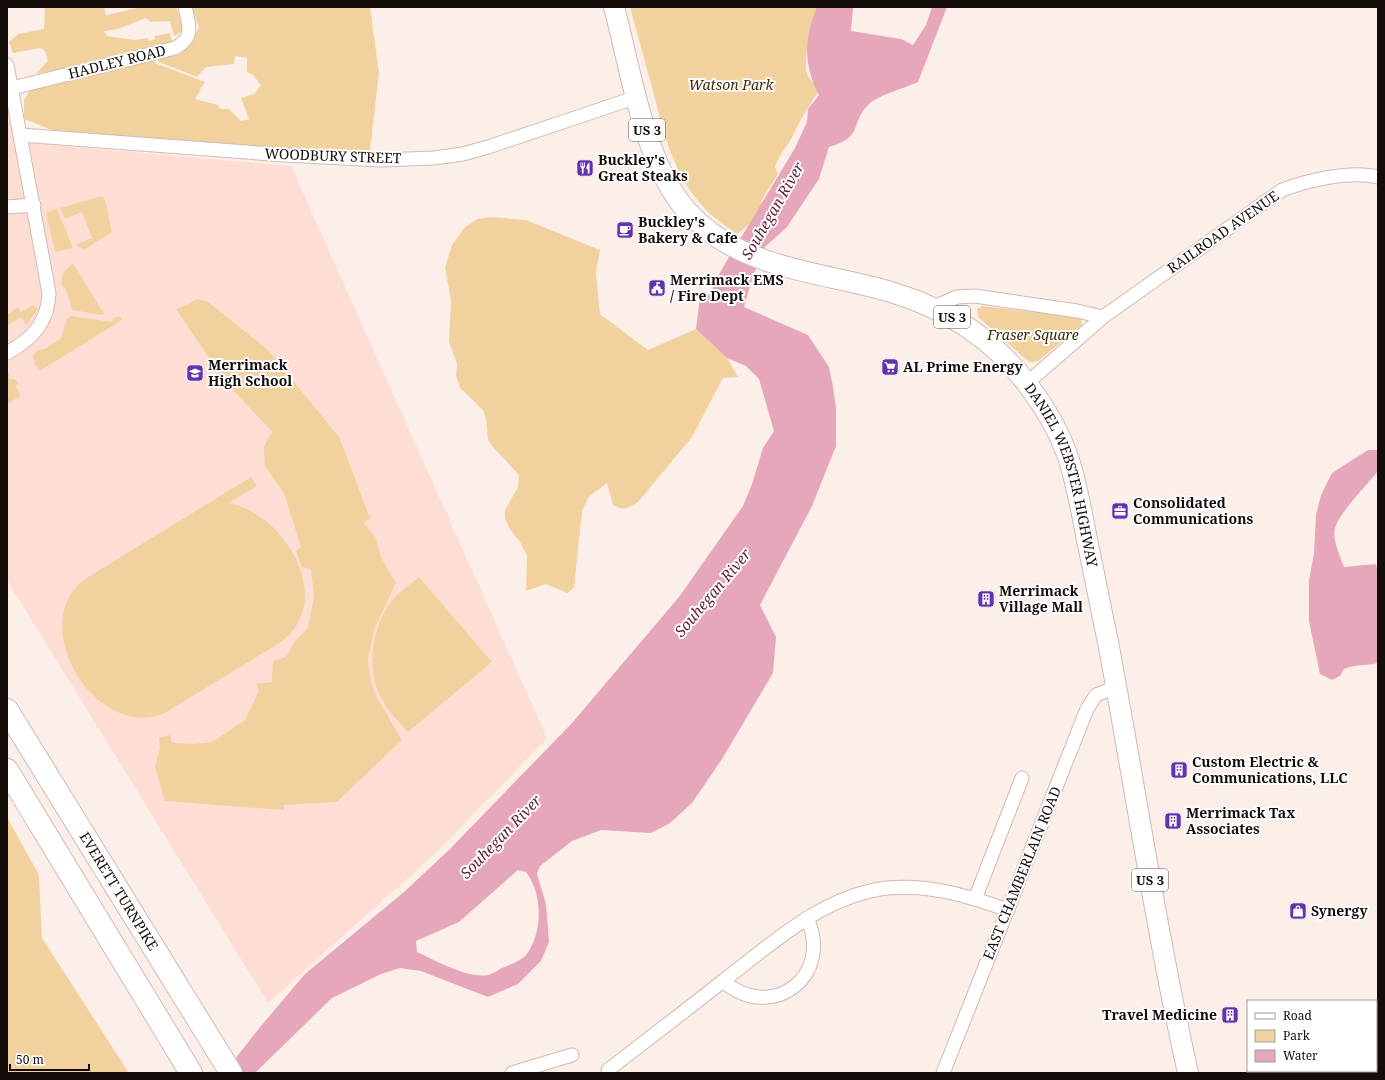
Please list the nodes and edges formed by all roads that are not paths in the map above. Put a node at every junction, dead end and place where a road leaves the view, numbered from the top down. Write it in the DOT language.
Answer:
graph roads {
  1 [pos="185,7"];
  2 [pos="614,7"];
  3 [pos="7,65"];
  4 [pos="12,88"];
  5 [pos="637,97"];
  6 [pos="21,135"];
  7 [pos="1378,177"];
  8 [pos="34,205"];
  9 [pos="7,207"];
  10 [pos="934,307"];
  11 [pos="1103,317"];
  12 [pos="7,353"];
  13 [pos="1027,383"];
  14 [pos="1116,687"];
  15 [pos="7,710"];
  16 [pos="7,770"];
  17 [pos="1022,778"];
  18 [pos="976,899"];
  19 [pos="1008,910"];
  20 [pos="807,918"];
  21 [pos="723,981"];
  22 [pos="572,1055"];
  23 [pos="186,1064"];
  24 [pos="608,1070"];
  25 [pos="231,1073"];
  26 [pos="512,1073"];
  27 [pos="943,1073"];
  28 [pos="1188,1073"];
  1 -- 4 [label="street, HADLEY ROAD"];
  2 -- 5 [label="main road, DANIEL WEBSTER HIGHWAY / US 3"];
  3 -- 4 [label="street"];
  4 -- 6 [label="street"];
  5 -- 6 [label="street, WOODBURY STREET"];
  5 -- 10 [label="main road, DANIEL WEBSTER HIGHWAY / US 3"];
  6 -- 8 [label="street"];
  7 -- 11 [label="street, RAILROAD AVENUE"];
  8 -- 9 [label="street"];
  8 -- 12 [label="street"];
  10 -- 11 [label="street"];
  10 -- 13 [label="main road, DANIEL WEBSTER HIGHWAY / US 3"];
  11 -- 13 [label="street, RAILROAD AVENUE"];
  13 -- 14 [label="main road, DANIEL WEBSTER HIGHWAY / US 3"];
  14 -- 19 [label="street, EAST CHAMBERLAIN ROAD"];
  14 -- 28 [label="main road, DANIEL WEBSTER HIGHWAY / US 3"];
  15 -- 25 [label="highway, EVERETT TURNPIKE"];
  16 -- 23 [label="highway"];
  17 -- 18 [label="street"];
  18 -- 19 [label="street"];
  18 -- 20 [label="street"];
  19 -- 27 [label="street, EAST CHAMBERLAIN ROAD"];
  20 -- 21 [label="street"];
  20 -- 21 [label="street"];
  21 -- 24 [label="street"];
  22 -- 26 [label="street"];
}
